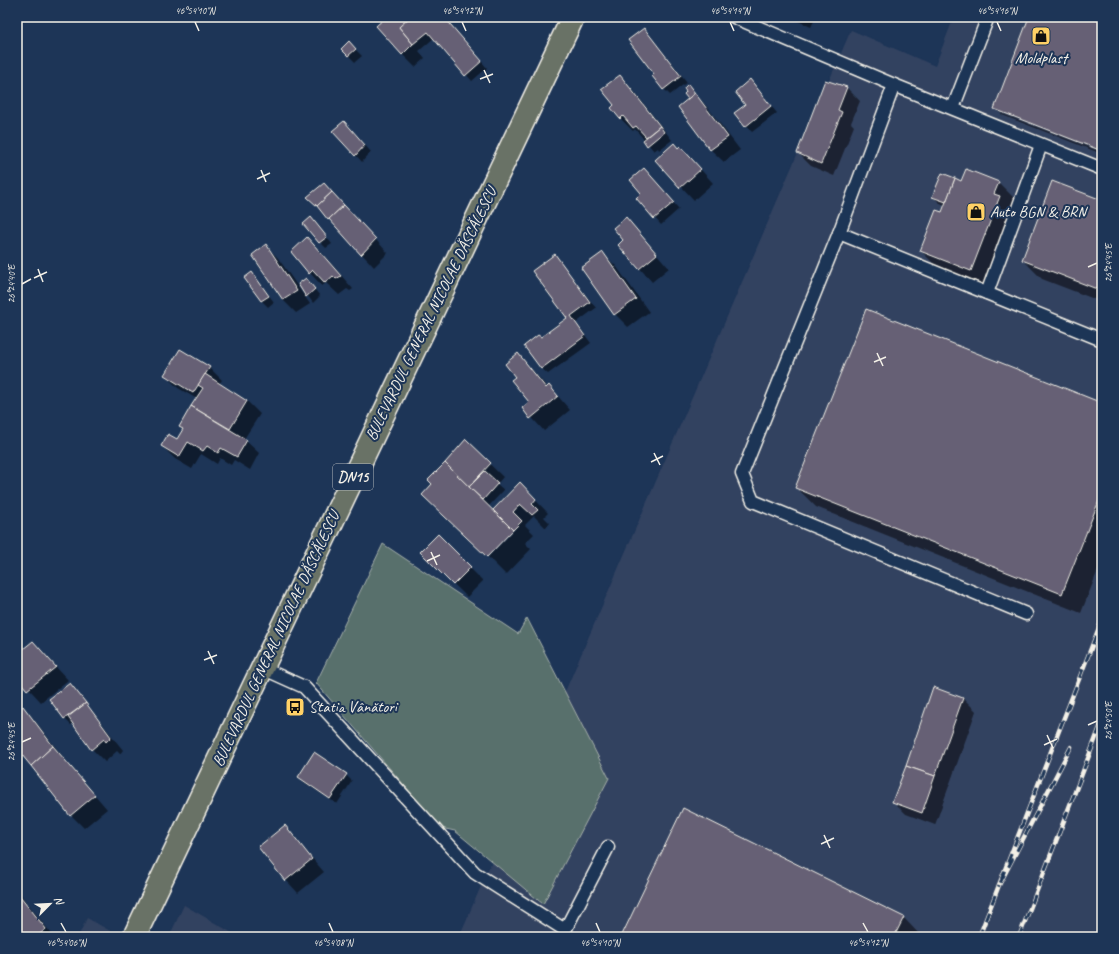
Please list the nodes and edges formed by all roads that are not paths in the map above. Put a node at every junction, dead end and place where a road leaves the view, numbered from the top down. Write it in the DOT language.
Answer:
graph roads {
  1 [pos="573,17"];
  2 [pos="734,17"];
  3 [pos="988,17"];
  4 [pos="894,86"];
  5 [pos="953,108"];
  6 [pos="1041,144"];
  7 [pos="1102,169"];
  8 [pos="839,233"];
  9 [pos="987,293"];
  10 [pos="1102,340"];
  11 [pos="1026,614"];
  12 [pos="262,668"];
  13 [pos="608,847"];
  14 [pos="563,933"];
  15 [pos="134,937"];
  1 -- 12 [label="main road, BULEVARDUL GENERAL NICOLAE DĂSCĂLESCU / DN15"];
  2 -- 4 [label="lane"];
  3 -- 5 [label="lane"];
  4 -- 5 [label="lane"];
  4 -- 8 [label="lane"];
  5 -- 6 [label="lane"];
  6 -- 7 [label="lane"];
  6 -- 9 [label="lane"];
  8 -- 9 [label="lane"];
  8 -- 11 [label="lane"];
  9 -- 10 [label="lane"];
  12 -- 14 [label="lane"];
  12 -- 15 [label="main road, BULEVARDUL GENERAL NICOLAE DĂSCĂLESCU / DN15"];
  13 -- 14 [label="lane"];
}
